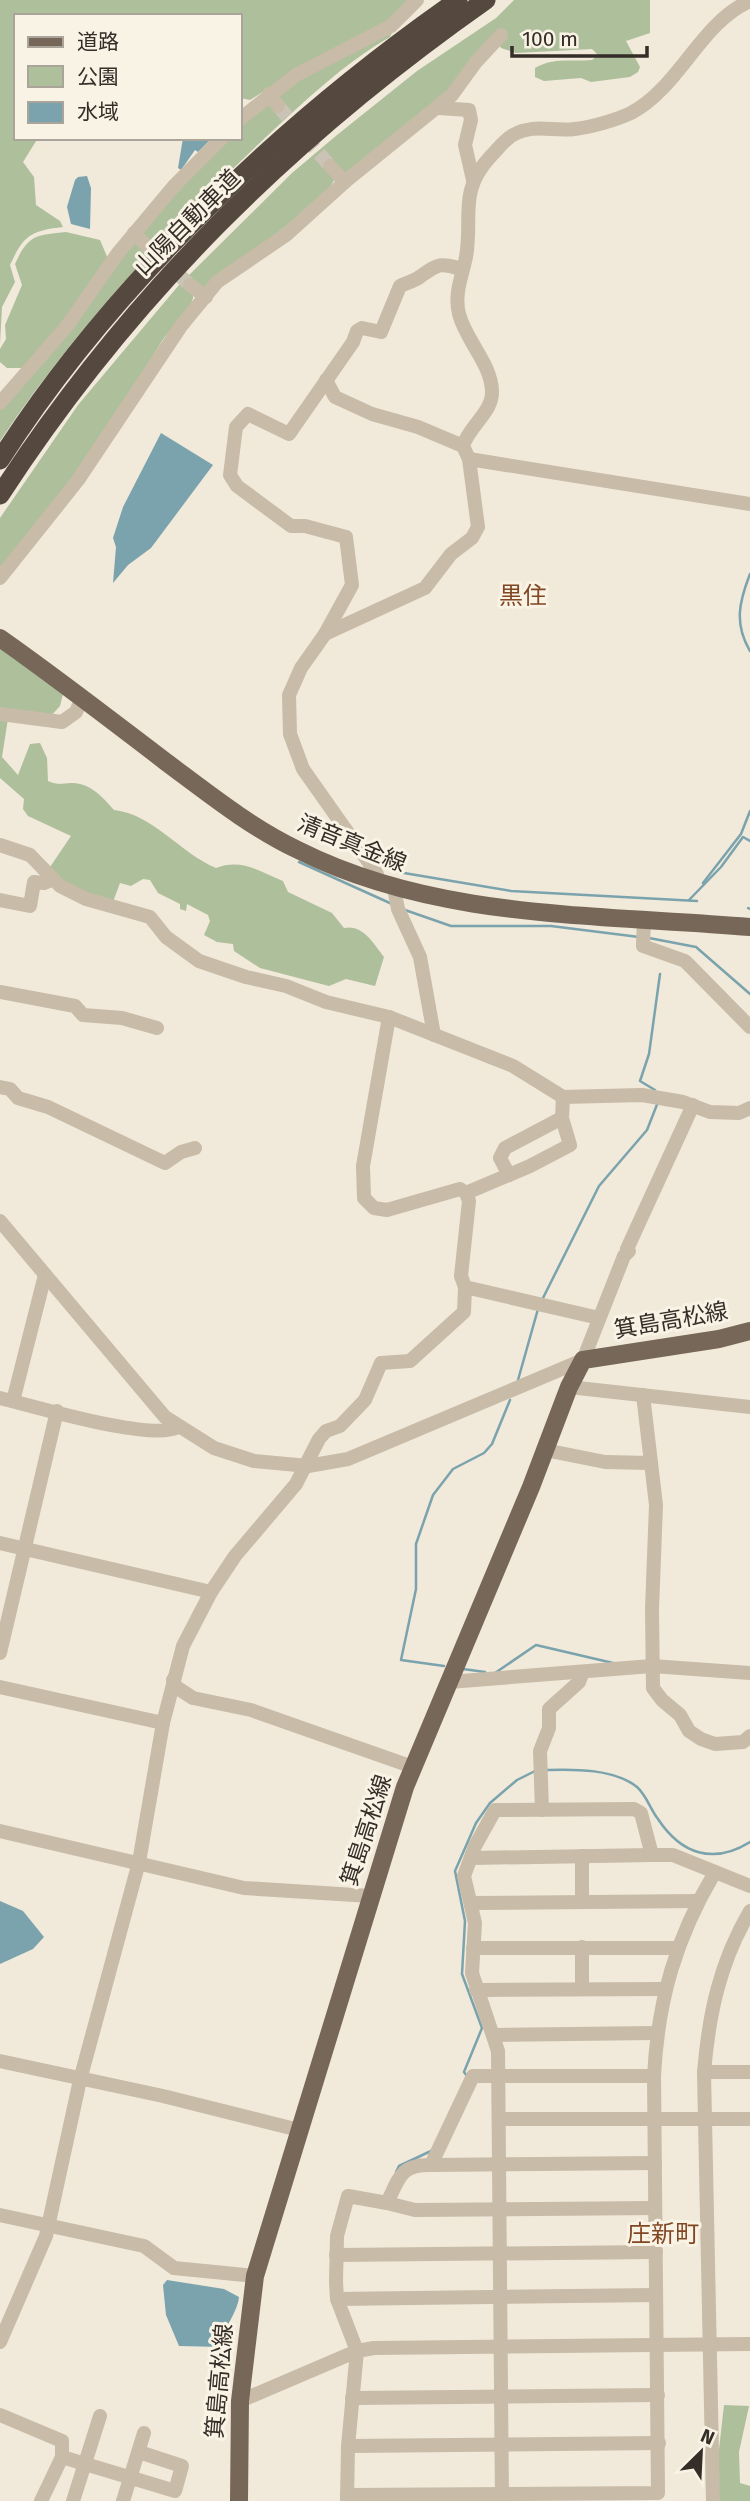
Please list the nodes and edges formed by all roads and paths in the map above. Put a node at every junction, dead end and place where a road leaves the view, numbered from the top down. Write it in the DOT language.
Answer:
graph roads {
  1 [pos="417,0"];
  2 [pos="458,0"];
  3 [pos="486,0"];
  4 [pos="750,1"];
  5 [pos="501,35"];
  6 [pos="438,108"];
  7 [pos="242,118"];
  8 [pos="220,140"];
  9 [pos="330,166"];
  10 [pos="473,180"];
  11 [pos="345,182"];
  12 [pos="134,233"];
  13 [pos="146,245"];
  14 [pos="462,269"];
  15 [pos="190,285"];
  16 [pos="206,297"];
  17 [pos="326,380"];
  18 [pos="0,402"];
  19 [pos="466,453"];
  20 [pos="0,460"];
  21 [pos="0,495"];
  22 [pos="750,503"];
  23 [pos="0,578"];
  24 [pos="325,634"];
  25 [pos="0,638"];
  26 [pos="82,698"];
  27 [pos="0,714"];
  28 [pos="0,845"];
  29 [pos="51,880"];
  30 [pos="375,882"];
  31 [pos="396,899"];
  32 [pos="0,900"];
  33 [pos="743,926"];
  34 [pos="643,931"];
  35 [pos="0,992"];
  36 [pos="390,1017"];
  37 [pos="750,1027"];
  38 [pos="158,1028"];
  39 [pos="434,1035"];
  40 [pos="0,1087"];
  41 [pos="563,1097"];
  42 [pos="692,1105"];
  43 [pos="750,1108"];
  44 [pos="562,1118"];
  45 [pos="195,1148"];
  46 [pos="509,1175"];
  47 [pos="466,1193"];
  48 [pos="0,1221"];
  49 [pos="45,1275"];
  50 [pos="465,1287"];
  51 [pos="599,1318"];
  52 [pos="750,1331"];
  53 [pos="583,1360"];
  54 [pos="569,1387"];
  55 [pos="643,1395"];
  56 [pos="6,1400"];
  57 [pos="750,1407"];
  58 [pos="57,1411"];
  59 [pos="178,1427"];
  60 [pos="545,1450"];
  61 [pos="651,1463"];
  62 [pos="308,1465"];
  63 [pos="0,1543"];
  64 [pos="24,1549"];
  65 [pos="211,1592"];
  66 [pos="0,1653"];
  67 [pos="652,1663"];
  68 [pos="583,1672"];
  69 [pos="750,1672"];
  70 [pos="173,1680"];
  71 [pos="449,1682"];
  72 [pos="0,1687"];
  73 [pos="163,1723"];
  74 [pos="750,1736"];
  75 [pos="413,1767"];
  76 [pos="542,1810"];
  77 [pos="0,1831"];
  78 [pos="652,1855"];
  79 [pos="582,1856"];
  80 [pos="471,1858"];
  81 [pos="139,1862"];
  82 [pos="715,1872"];
  83 [pos="750,1885"];
  84 [pos="370,1896"];
  85 [pos="698,1901"];
  86 [pos="582,1902"];
  87 [pos="472,1903"];
  88 [pos="750,1911"];
  89 [pos="750,1927"];
  90 [pos="732,1944"];
  91 [pos="582,1947"];
  92 [pos="473,1948"];
  93 [pos="678,1948"];
  94 [pos="582,1989"];
  95 [pos="664,1989"];
  96 [pos="477,1990"];
  97 [pos="656,2033"];
  98 [pos="494,2035"];
  99 [pos="0,2061"];
  100 [pos="704,2071"];
  101 [pos="750,2072"];
  102 [pos="499,2075"];
  103 [pos="654,2076"];
  104 [pos="80,2080"];
  105 [pos="499,2119"];
  106 [pos="706,2119"];
  107 [pos="750,2119"];
  108 [pos="655,2120"];
  109 [pos="299,2130"];
  110 [pos="655,2163"];
  111 [pos="499,2164"];
  112 [pos="431,2165"];
  113 [pos="387,2203"];
  114 [pos="655,2208"];
  115 [pos="499,2210"];
  116 [pos="0,2215"];
  117 [pos="48,2226"];
  118 [pos="656,2252"];
  119 [pos="500,2253"];
  120 [pos="337,2255"];
  121 [pos="255,2276"];
  122 [pos="656,2295"];
  123 [pos="500,2297"];
  124 [pos="337,2298"];
  125 [pos="0,2342"];
  126 [pos="657,2344"];
  127 [pos="710,2344"];
  128 [pos="750,2344"];
  129 [pos="500,2345"];
  130 [pos="356,2351"];
  131 [pos="658,2395"];
  132 [pos="503,2397"];
  133 [pos="352,2398"];
  134 [pos="240,2401"];
  135 [pos="0,2415"];
  136 [pos="100,2416"];
  137 [pos="144,2433"];
  138 [pos="659,2444"];
  139 [pos="348,2445"];
  140 [pos="503,2445"];
  141 [pos="139,2452"];
  142 [pos="62,2456"];
  143 [pos="85,2464"];
  144 [pos="130,2479"];
  145 [pos="502,2497"];
  146 [pos="621,2497"];
  147 [pos="347,2498"];
  148 [pos="41,2501"];
  149 [pos="74,2501"];
  150 [pos="123,2501"];
  151 [pos="239,2501"];
  152 [pos="713,2501"];
  1 -- 7 [label="street"];
  2 -- 20 [label="highway, 山陽自動車道"];
  3 -- 21 [label="highway, 山陽自動車道"];
  4 -- 10 [label="street"];
  5 -- 6 [label="street"];
  6 -- 10 [label="street"];
  6 -- 11 [label="street"];
  8 -- 12 [label="street"];
  9 -- 11 [label="street"];
  10 -- 14 [label="street"];
  11 -- 16 [label="street"];
  12 -- 13 [label="street"];
  12 -- 18 [label="street"];
  14 -- 17 [label="street"];
  14 -- 19 [label="street"];
  15 -- 16 [label="street"];
  16 -- 23 [label="street"];
  17 -- 19 [label="street"];
  17 -- 24 [label="street"];
  19 -- 22 [label="street"];
  19 -- 24 [label="street"];
  24 -- 30 [label="street"];
  25 -- 26 [label="main road, 清音真金線"];
  26 -- 27 [label="street"];
  26 -- 30 [label="main road, 清音真金線"];
  28 -- 29 [label="street"];
  29 -- 32 [label="street"];
  29 -- 36 [label="street"];
  30 -- 31 [label="main road, 清音真金線"];
  31 -- 34 [label="main road, 清音真金線"];
  31 -- 39 [label="street"];
  33 -- 34 [label="main road, 清音真金線"];
  34 -- 37 [label="street"];
  35 -- 38 [label="street"];
  36 -- 39 [label="street"];
  36 -- 47 [label="street"];
  39 -- 41 [label="street"];
  40 -- 45 [label="street"];
  41 -- 42 [label="street"];
  41 -- 44 [label="street"];
  42 -- 43 [label="street"];
  42 -- 51 [label="street"];
  44 -- 46 [label="street"];
  44 -- 46 [label="street"];
  46 -- 47 [label="street"];
  47 -- 50 [label="street"];
  48 -- 49 [label="street"];
  49 -- 56 [label="street"];
  49 -- 59 [label="street"];
  50 -- 51 [label="street"];
  50 -- 62 [label="street"];
  51 -- 53 [label="street"];
  52 -- 53 [label="main road, 箕島高松線"];
  53 -- 54 [label="main road, 箕島高松線"];
  53 -- 62 [label="street"];
  54 -- 55 [label="street"];
  54 -- 60 [label="main road, 箕島高松線"];
  55 -- 57 [label="street"];
  55 -- 61 [label="street"];
  56 -- 58 [label="street"];
  58 -- 59 [label="street"];
  58 -- 64 [label="street"];
  59 -- 62 [label="street"];
  60 -- 61 [label="street"];
  60 -- 71 [label="main road, 箕島高松線"];
  61 -- 67 [label="street"];
  62 -- 65 [label="street"];
  63 -- 64 [label="street"];
  64 -- 65 [label="street"];
  64 -- 66 [label="street"];
  65 -- 70 [label="street"];
  67 -- 68 [label="street"];
  67 -- 69 [label="street"];
  67 -- 74 [label="street"];
  68 -- 71 [label="street"];
  68 -- 76 [label="street"];
  70 -- 73 [label="street"];
  70 -- 75 [label="street"];
  71 -- 75 [label="main road, 箕島高松線"];
  72 -- 73 [label="street"];
  73 -- 81 [label="street"];
  75 -- 84 [label="main road, 箕島高松線"];
  76 -- 78 [label="street"];
  76 -- 80 [label="street"];
  77 -- 81 [label="street"];
  78 -- 79 [label="street"];
  78 -- 82 [label="street"];
  79 -- 80 [label="street"];
  79 -- 86 [label="street"];
  80 -- 87 [label="street"];
  81 -- 84 [label="street"];
  81 -- 104 [label="street"];
  82 -- 83 [label="street"];
  82 -- 85 [label="street"];
  84 -- 109 [label="main road, 箕島高松線"];
  85 -- 86 [label="street"];
  85 -- 93 [label="street"];
  86 -- 87 [label="street"];
  87 -- 92 [label="street"];
  88 -- 90 [label="street"];
  89 -- 90 [label="street"];
  90 -- 100 [label="street"];
  91 -- 92 [label="street"];
  91 -- 93 [label="street"];
  91 -- 94 [label="street"];
  92 -- 96 [label="street"];
  93 -- 95 [label="street"];
  94 -- 95 [label="street"];
  94 -- 96 [label="street"];
  95 -- 97 [label="street"];
  96 -- 98 [label="street"];
  97 -- 98 [label="street"];
  97 -- 103 [label="street"];
  98 -- 102 [label="street"];
  99 -- 104 [label="street"];
  100 -- 101 [label="street"];
  100 -- 106 [label="street"];
  102 -- 103 [label="street"];
  102 -- 105 [label="street"];
  102 -- 112 [label="street"];
  103 -- 108 [label="street"];
  104 -- 109 [label="street"];
  104 -- 117 [label="street"];
  105 -- 108 [label="street"];
  105 -- 111 [label="street"];
  106 -- 107 [label="street"];
  106 -- 108 [label="street"];
  106 -- 127 [label="street"];
  108 -- 110 [label="street"];
  109 -- 121 [label="main road, 箕島高松線"];
  110 -- 111 [label="street"];
  110 -- 114 [label="street"];
  111 -- 112 [label="street"];
  111 -- 115 [label="street"];
  112 -- 113 [label="street"];
  113 -- 115 [label="street"];
  113 -- 120 [label="street"];
  114 -- 115 [label="street"];
  114 -- 118 [label="street"];
  115 -- 119 [label="street"];
  116 -- 117 [label="street"];
  117 -- 121 [label="street"];
  117 -- 125 [label="street"];
  118 -- 119 [label="street"];
  118 -- 122 [label="street"];
  119 -- 120 [label="street"];
  119 -- 123 [label="street"];
  120 -- 124 [label="street"];
  121 -- 134 [label="main road, 箕島高松線"];
  122 -- 123 [label="street"];
  122 -- 126 [label="street"];
  123 -- 124 [label="street"];
  123 -- 129 [label="street"];
  124 -- 130 [label="street"];
  126 -- 127 [label="street"];
  126 -- 129 [label="street"];
  126 -- 131 [label="street"];
  127 -- 128 [label="street"];
  127 -- 152 [label="street"];
  129 -- 130 [label="street"];
  129 -- 132 [label="street"];
  130 -- 133 [label="street"];
  130 -- 134 [label="street"];
  131 -- 132 [label="street"];
  131 -- 138 [label="street"];
  132 -- 133 [label="street"];
  132 -- 140 [label="street"];
  133 -- 139 [label="street"];
  134 -- 151 [label="main road, 箕島高松線"];
  135 -- 142 [label="street"];
  136 -- 143 [label="street"];
  137 -- 141 [label="street"];
  138 -- 140 [label="street"];
  138 -- 146 [label="street"];
  139 -- 140 [label="street"];
  139 -- 147 [label="street"];
  140 -- 145 [label="street"];
  141 -- 144 [label="street"];
  141 -- 144 [label="street"];
  142 -- 143 [label="street"];
  142 -- 148 [label="street"];
  143 -- 144 [label="street"];
  143 -- 149 [label="street"];
  144 -- 150 [label="street"];
  145 -- 146 [label="street"];
  145 -- 147 [label="street"];
}
